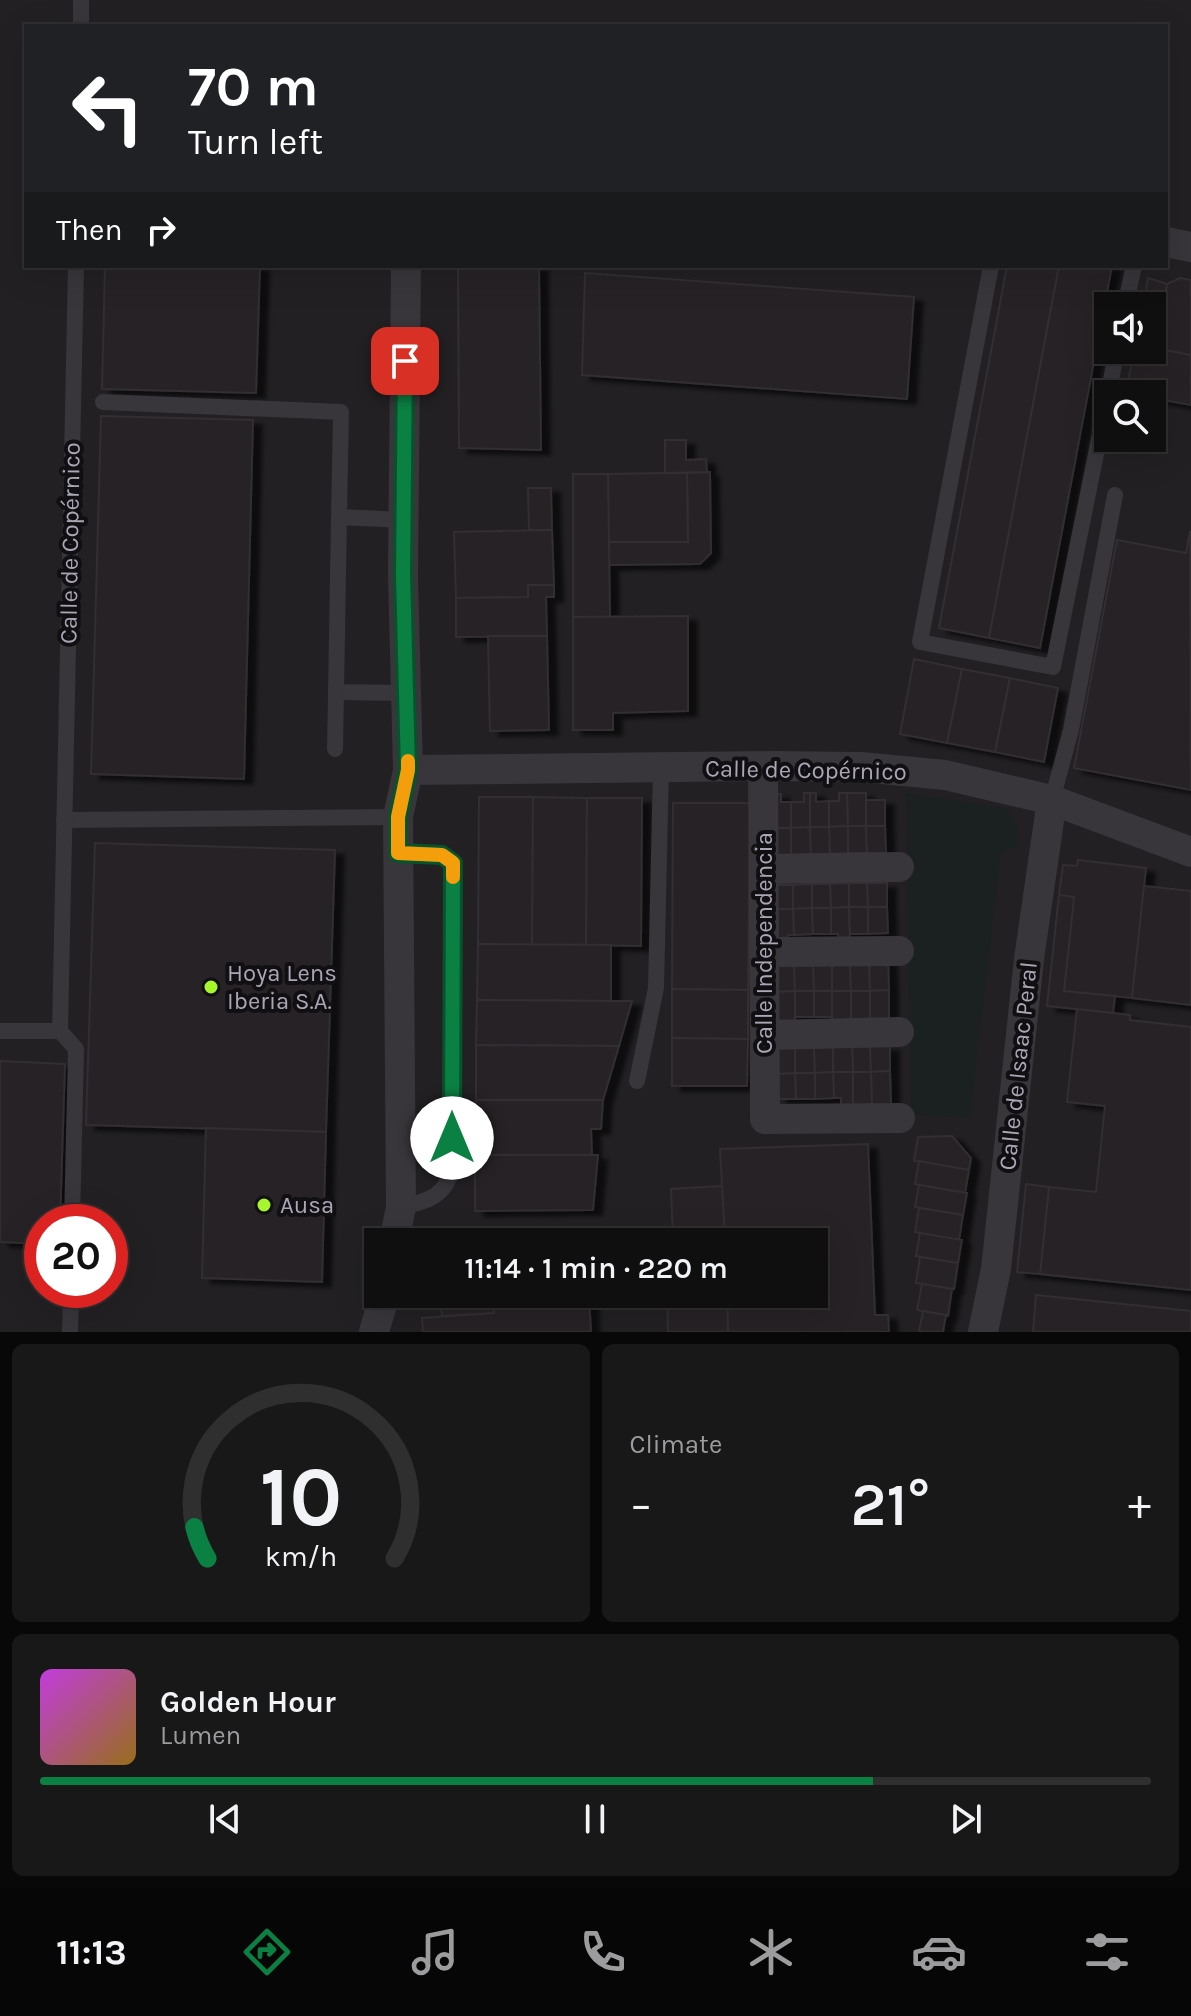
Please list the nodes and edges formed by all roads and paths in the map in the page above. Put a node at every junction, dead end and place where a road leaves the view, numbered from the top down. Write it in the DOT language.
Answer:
graph roads {
  1 [pos="81,0"];
  2 [pos="81,24"];
  3 [pos="1168,242"];
  4 [pos="1191,247"];
  5 [pos="76,268"];
  6 [pos="406,268"];
  7 [pos="991,268"];
  8 [pos="1134,268"];
  9 [pos="1128,292"];
  10 [pos="1114,364"];
  11 [pos="103,402"];
  12 [pos="1115,495"];
  13 [pos="339,517"];
  14 [pos="404,520"];
  15 [pos="336,692"];
  16 [pos="404,693"];
  17 [pos="335,749"];
  18 [pos="763,767"];
  19 [pos="661,768"];
  20 [pos="408,770"];
  21 [pos="1052,800"];
  22 [pos="398,817"];
  23 [pos="64,820"];
  24 [pos="1191,852"];
  25 [pos="398,853"];
  26 [pos="899,867"];
  27 [pos="764,869"];
  28 [pos="899,951"];
  29 [pos="764,952"];
  30 [pos="0,1031"];
  31 [pos="60,1031"];
  32 [pos="899,1032"];
  33 [pos="765,1035"];
  34 [pos="637,1081"];
  35 [pos="900,1118"];
  36 [pos="72,1204"];
  37 [pos="401,1207"];
  38 [pos="397,1228"];
  39 [pos="71,1308"];
  40 [pos="381,1308"];
  41 [pos="70,1332"];
  42 [pos="374,1332"];
  43 [pos="983,1332"];
  1 -- 2 [label="lane"];
  3 -- 4 [label="street"];
  5 -- 23 [label="lane, Calle de Copérnico"];
  6 -- 14 [label="street"];
  7 -- 10 [label="lane"];
  8 -- 9 [label="lane"];
  11 -- 13 [label="lane"];
  12 -- 21 [label="lane"];
  13 -- 14 [label="lane"];
  13 -- 15 [label="lane"];
  14 -- 16 [label="street"];
  15 -- 16 [label="lane"];
  15 -- 17 [label="lane"];
  16 -- 20 [label="street"];
  18 -- 19 [label="street, Calle de Copérnico"];
  18 -- 21 [label="street, Calle de Copérnico"];
  18 -- 27 [label="street, Calle Independencia"];
  19 -- 20 [label="street, Calle de Copérnico"];
  19 -- 34 [label="lane"];
  20 -- 22 [label="street"];
  21 -- 24 [label="street, Calle de Copérnico"];
  21 -- 43 [label="street, Calle de Isaac Peral"];
  22 -- 23 [label="lane"];
  22 -- 25 [label="street"];
  23 -- 31 [label="lane, Calle de Copérnico"];
  25 -- 37 [label="street"];
  25 -- 37 [label="lane"];
  26 -- 27 [label="street"];
  27 -- 29 [label="street, Calle Independencia"];
  28 -- 29 [label="street"];
  29 -- 33 [label="street, Calle Independencia"];
  30 -- 31 [label="lane"];
  31 -- 36 [label="lane, Calle de Copérnico"];
  32 -- 33 [label="street"];
  33 -- 35 [label="street, Calle Independencia"];
  37 -- 38 [label="street"];
  39 -- 41 [label="lane"];
  40 -- 42 [label="street"];
}
